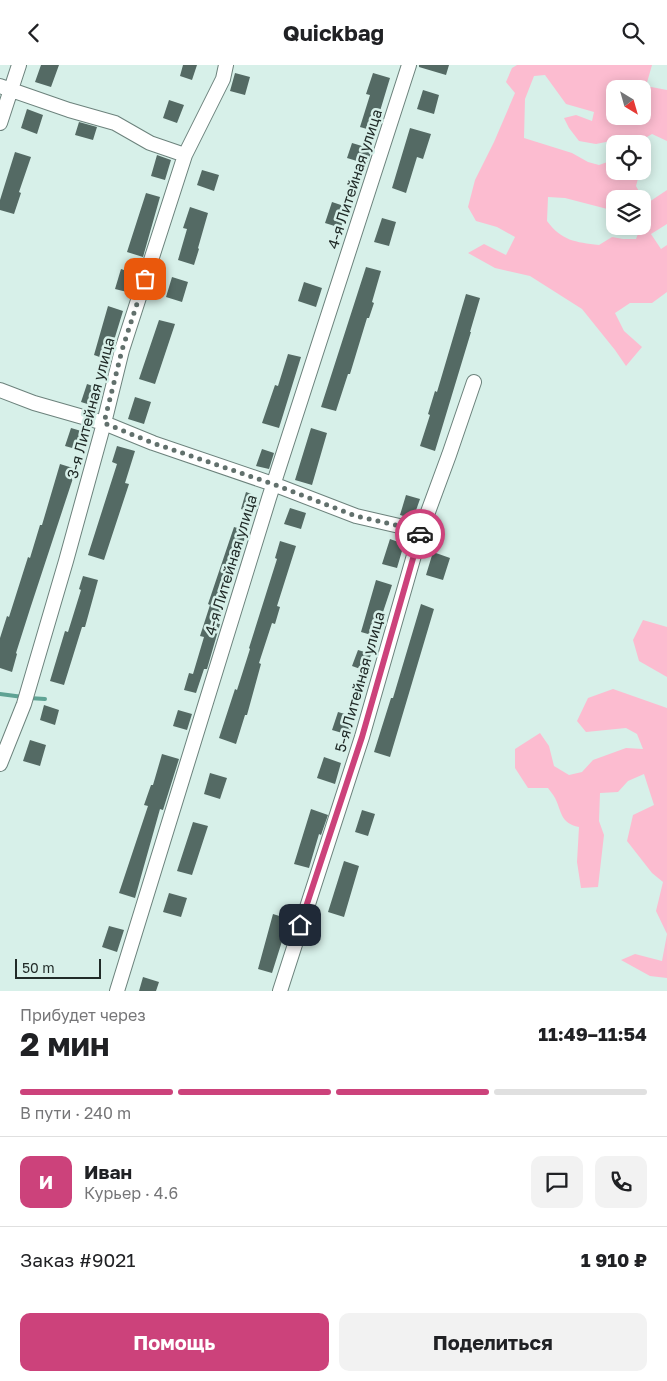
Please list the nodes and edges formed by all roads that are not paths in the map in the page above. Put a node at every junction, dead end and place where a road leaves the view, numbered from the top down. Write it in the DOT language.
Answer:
graph roads {
  1 [pos="19,65"];
  2 [pos="226,65"];
  3 [pos="409,65"];
  4 [pos="6,87"];
  5 [pos="0,123"];
  6 [pos="185,155"];
  7 [pos="474,382"];
  8 [pos="0,390"];
  9 [pos="104,423"];
  10 [pos="273,484"];
  11 [pos="421,531"];
  12 [pos="0,764"];
  13 [pos="117,991"];
  14 [pos="280,991"];
  1 -- 4 [label="street"];
  2 -- 6 [label="street, 3-я Литейная улица"];
  3 -- 10 [label="street, 4-я Литейная улица"];
  4 -- 5 [label="street"];
  4 -- 6 [label="street"];
  6 -- 9 [label="street, 3-я Литейная улица"];
  7 -- 11 [label="street, 5-я Литейная улица"];
  8 -- 9 [label="street"];
  9 -- 10 [label="street"];
  9 -- 12 [label="street, 3-я Литейная улица"];
  10 -- 11 [label="street"];
  10 -- 13 [label="street, 4-я Литейная улица"];
  11 -- 14 [label="street, 5-я Литейная улица"];
}
